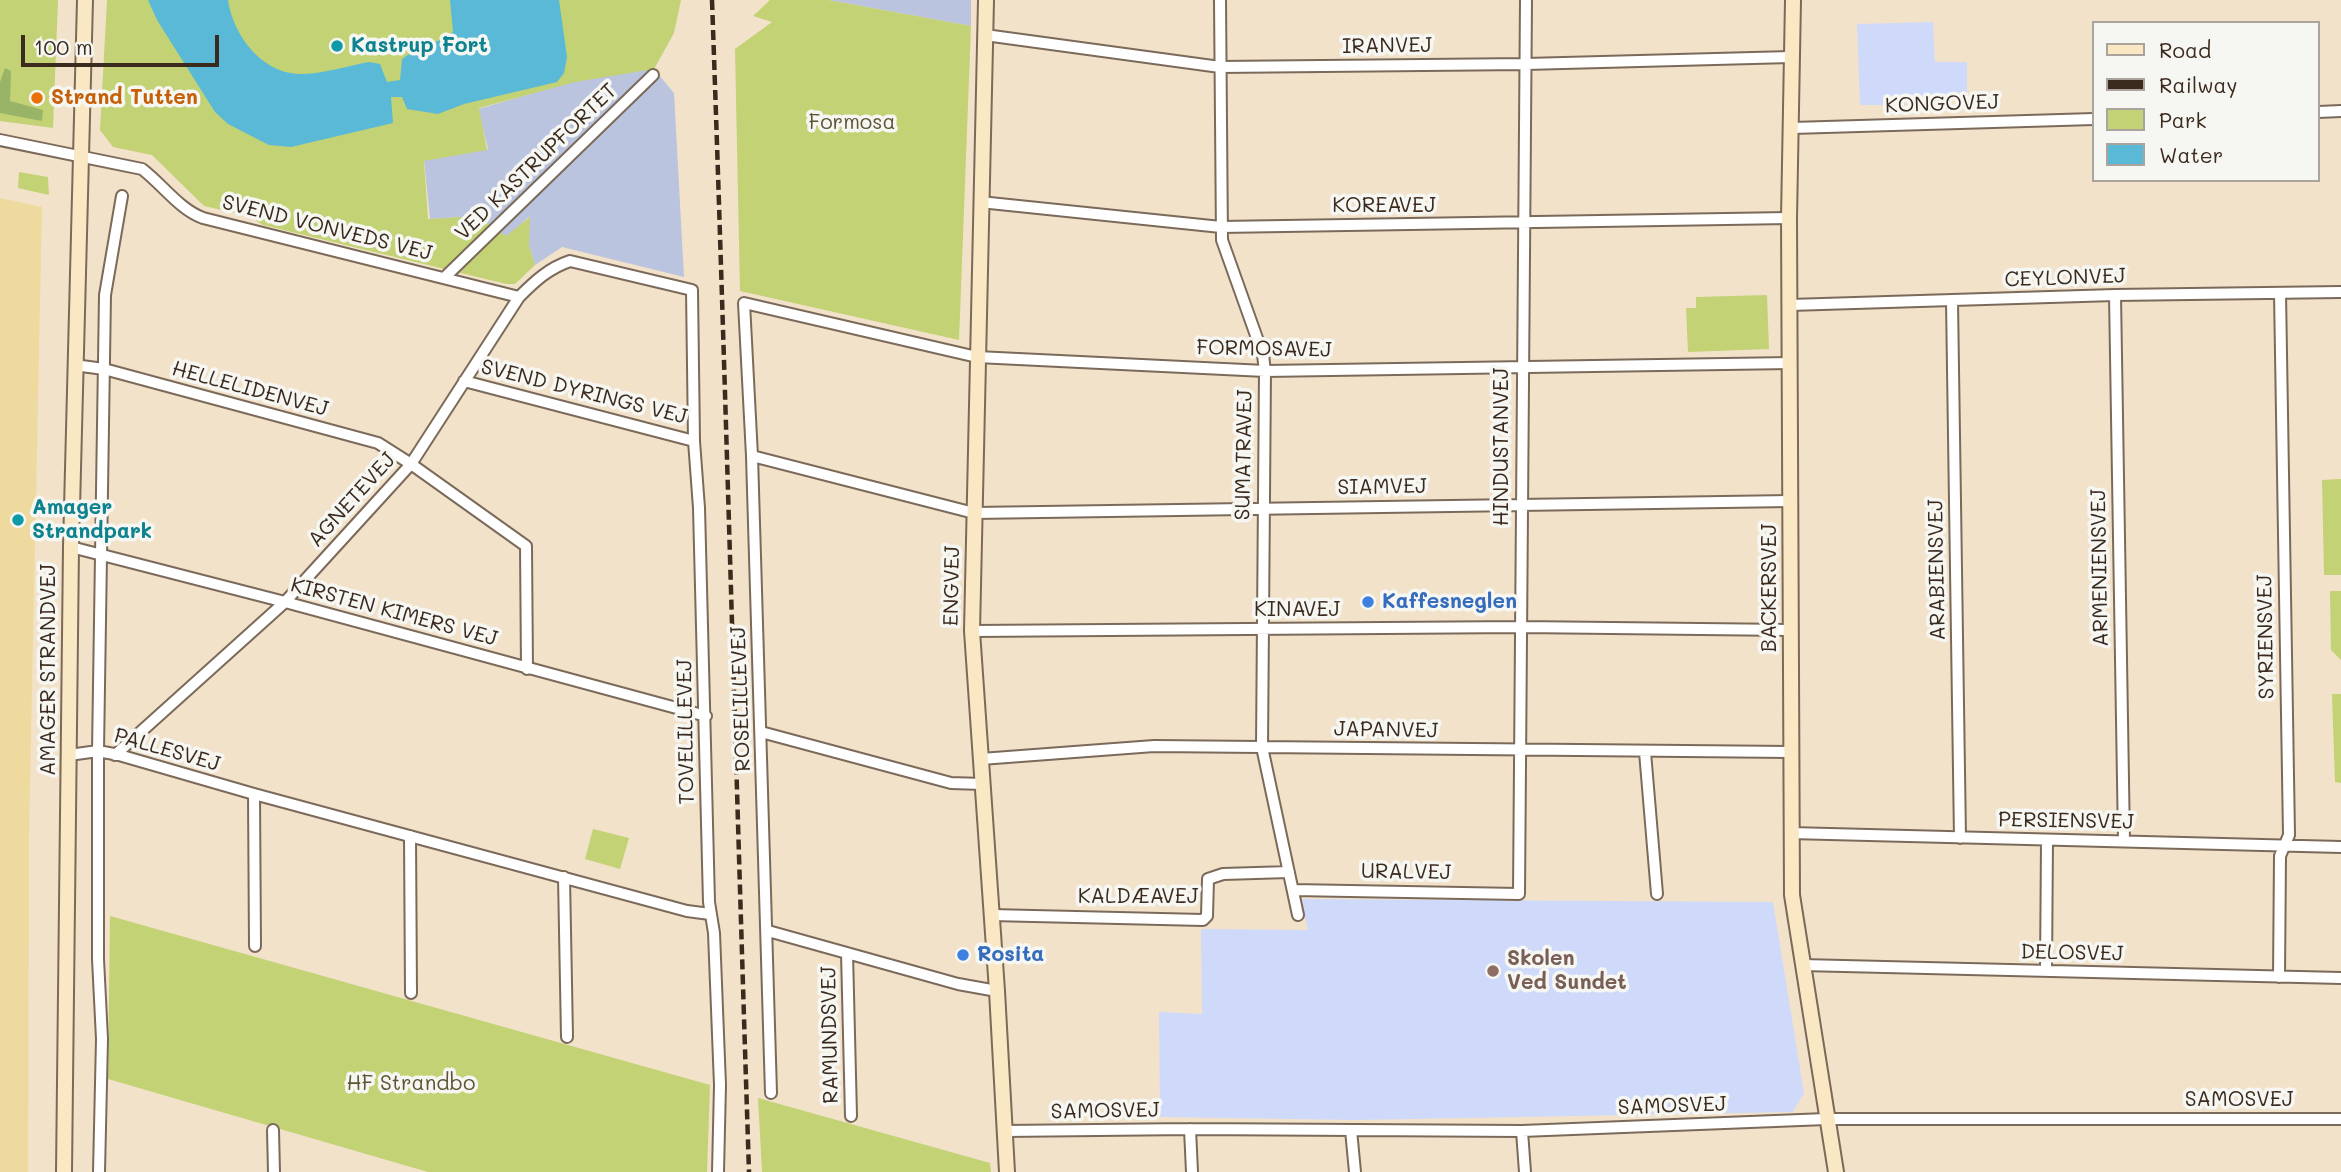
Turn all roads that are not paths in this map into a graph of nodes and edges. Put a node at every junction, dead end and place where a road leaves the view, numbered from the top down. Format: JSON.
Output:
{"nodes":[{"id":1,"x":85,"y":0,"type":"edge"},
{"id":2,"x":986,"y":0,"type":"edge"},
{"id":3,"x":1220,"y":0,"type":"edge"},
{"id":4,"x":1526,"y":0,"type":"edge"},
{"id":5,"x":1793,"y":0,"type":"edge"},
{"id":6,"x":985,"y":35,"type":"junction"},
{"id":7,"x":1791,"y":57,"type":"junction"},
{"id":8,"x":1525,"y":64,"type":"junction"},
{"id":9,"x":1220,"y":66,"type":"junction"},
{"id":10,"x":653,"y":75,"type":"dead end"},
{"id":11,"x":2341,"y":111,"type":"edge"},
{"id":12,"x":2320,"y":112,"type":"edge"},
{"id":13,"x":2092,"y":119,"type":"edge"},
{"id":14,"x":1792,"y":128,"type":"junction"},
{"id":15,"x":0,"y":140,"type":"edge"},
{"id":16,"x":79,"y":156,"type":"junction"},
{"id":17,"x":122,"y":196,"type":"dead end"},
{"id":18,"x":981,"y":202,"type":"junction"},
{"id":19,"x":1789,"y":218,"type":"junction"},
{"id":20,"x":1524,"y":223,"type":"junction"},
{"id":21,"x":1221,"y":227,"type":"junction"},
{"id":22,"x":445,"y":277,"type":"junction"},
{"id":23,"x":2341,"y":292,"type":"edge"},
{"id":24,"x":2280,"y":293,"type":"junction"},
{"id":25,"x":2115,"y":295,"type":"junction"},
{"id":26,"x":519,"y":296,"type":"junction"},
{"id":27,"x":1951,"y":301,"type":"junction"},
{"id":28,"x":744,"y":303,"type":"joint"},
{"id":29,"x":1790,"y":305,"type":"junction"},
{"id":30,"x":977,"y":357,"type":"junction"},
{"id":31,"x":1791,"y":363,"type":"junction"},
{"id":32,"x":74,"y":365,"type":"junction"},
{"id":33,"x":1521,"y":367,"type":"junction"},
{"id":34,"x":104,"y":369,"type":"junction"},
{"id":35,"x":1265,"y":371,"type":"junction"},
{"id":36,"x":464,"y":381,"type":"junction"},
{"id":37,"x":694,"y":440,"type":"junction"},
{"id":38,"x":752,"y":456,"type":"junction"},
{"id":39,"x":411,"y":464,"type":"junction"},
{"id":40,"x":1791,"y":501,"type":"junction"},
{"id":41,"x":1522,"y":505,"type":"junction"},
{"id":42,"x":1263,"y":509,"type":"junction"},
{"id":43,"x":974,"y":513,"type":"junction"},
{"id":44,"x":71,"y":547,"type":"junction"},
{"id":45,"x":103,"y":554,"type":"junction"},
{"id":46,"x":285,"y":601,"type":"junction"},
{"id":47,"x":1521,"y":627,"type":"junction"},
{"id":48,"x":1262,"y":630,"type":"junction"},
{"id":49,"x":1790,"y":630,"type":"junction"},
{"id":50,"x":972,"y":631,"type":"junction"},
{"id":51,"x":527,"y":668,"type":"junction"},
{"id":52,"x":706,"y":716,"type":"junction"},
{"id":53,"x":761,"y":732,"type":"junction"},
{"id":54,"x":1262,"y":747,"type":"junction"},
{"id":55,"x":1520,"y":750,"type":"junction"},
{"id":56,"x":99,"y":751,"type":"junction"},
{"id":57,"x":1645,"y":752,"type":"junction"},
{"id":58,"x":1790,"y":752,"type":"junction"},
{"id":59,"x":69,"y":755,"type":"junction"},
{"id":60,"x":115,"y":755,"type":"junction"},
{"id":61,"x":981,"y":759,"type":"junction"},
{"id":62,"x":983,"y":784,"type":"junction"},
{"id":63,"x":254,"y":794,"type":"junction"},
{"id":64,"x":1790,"y":833,"type":"junction"},
{"id":65,"x":410,"y":835,"type":"junction"},
{"id":66,"x":1960,"y":838,"type":"junction"},
{"id":67,"x":2047,"y":840,"type":"junction"},
{"id":68,"x":2124,"y":841,"type":"junction"},
{"id":69,"x":2285,"y":845,"type":"junction"},
{"id":70,"x":2341,"y":847,"type":"edge"},
{"id":71,"x":1289,"y":872,"type":"junction"},
{"id":72,"x":564,"y":877,"type":"junction"},
{"id":73,"x":1293,"y":890,"type":"junction"},
{"id":74,"x":1519,"y":894,"type":"joint"},
{"id":75,"x":1657,"y":894,"type":"dead end"},
{"id":76,"x":710,"y":914,"type":"junction"},
{"id":77,"x":991,"y":915,"type":"junction"},
{"id":78,"x":1298,"y":915,"type":"dead end"},
{"id":79,"x":768,"y":931,"type":"junction"},
{"id":80,"x":255,"y":946,"type":"dead end"},
{"id":81,"x":847,"y":953,"type":"junction"},
{"id":82,"x":1802,"y":965,"type":"junction"},
{"id":83,"x":2046,"y":971,"type":"junction"},
{"id":84,"x":2279,"y":977,"type":"junction"},
{"id":85,"x":2341,"y":978,"type":"edge"},
{"id":86,"x":997,"y":991,"type":"junction"},
{"id":87,"x":411,"y":993,"type":"dead end"},
{"id":88,"x":567,"y":1037,"type":"dead end"},
{"id":89,"x":771,"y":1093,"type":"dead end"},
{"id":90,"x":851,"y":1116,"type":"dead end"},
{"id":91,"x":1826,"y":1119,"type":"junction"},
{"id":92,"x":2341,"y":1119,"type":"edge"},
{"id":93,"x":1190,"y":1129,"type":"junction"},
{"id":94,"x":272,"y":1130,"type":"dead end"},
{"id":95,"x":1351,"y":1130,"type":"junction"},
{"id":96,"x":1004,"y":1131,"type":"junction"},
{"id":97,"x":1522,"y":1131,"type":"junction"},
{"id":98,"x":64,"y":1172,"type":"edge"},
{"id":99,"x":99,"y":1172,"type":"edge"},
{"id":100,"x":274,"y":1172,"type":"edge"},
{"id":101,"x":718,"y":1172,"type":"edge"},
{"id":102,"x":1007,"y":1172,"type":"edge"},
{"id":103,"x":1192,"y":1172,"type":"edge"},
{"id":104,"x":1355,"y":1172,"type":"edge"},
{"id":105,"x":1525,"y":1172,"type":"edge"},
{"id":106,"x":1836,"y":1172,"type":"edge"}],
"edges":[{"from":1,"to":16,"type":"street","name":"AMAGER STRANDVEJ"},
{"from":2,"to":6,"type":"street","name":"ENGVEJ"},
{"from":3,"to":9,"type":"street","name":"SUMATRAVEJ"},
{"from":4,"to":8,"type":"street","name":"HINDUSTANVEJ"},
{"from":5,"to":7,"type":"street","name":"BACKERSVEJ"},
{"from":6,"to":9,"type":"street","name":"IRANVEJ"},
{"from":6,"to":18,"type":"street","name":"ENGVEJ"},
{"from":7,"to":8,"type":"street","name":"IRANVEJ"},
{"from":7,"to":14,"type":"street","name":"BACKERSVEJ"},
{"from":8,"to":9,"type":"street","name":"IRANVEJ"},
{"from":8,"to":20,"type":"street","name":"HINDUSTANVEJ"},
{"from":9,"to":21,"type":"street","name":"SUMATRAVEJ"},
{"from":10,"to":22,"type":"street","name":"VED KASTRUPFORTET"},
{"from":11,"to":12,"type":"street"},
{"from":13,"to":14,"type":"street","name":"KONGOVEJ"},
{"from":14,"to":19,"type":"street","name":"BACKERSVEJ"},
{"from":15,"to":16,"type":"street","name":"SVEND VONVEDS VEJ"},
{"from":16,"to":22,"type":"street","name":"SVEND VONVEDS VEJ"},
{"from":16,"to":32,"type":"street","name":"AMAGER STRANDVEJ"},
{"from":17,"to":34,"type":"street"},
{"from":18,"to":21,"type":"street","name":"KOREAVEJ"},
{"from":18,"to":30,"type":"street","name":"ENGVEJ"},
{"from":19,"to":20,"type":"street","name":"KOREAVEJ"},
{"from":19,"to":29,"type":"street","name":"BACKERSVEJ"},
{"from":20,"to":21,"type":"street","name":"KOREAVEJ"},
{"from":20,"to":33,"type":"street","name":"HINDUSTANVEJ"},
{"from":21,"to":35,"type":"street","name":"SUMATRAVEJ"},
{"from":22,"to":26,"type":"street","name":"SVEND VONVEDS VEJ"},
{"from":23,"to":24,"type":"street","name":"CEYLONVEJ"},
{"from":24,"to":25,"type":"street","name":"CEYLONVEJ"},
{"from":24,"to":69,"type":"street","name":"SYRIENSVEJ"},
{"from":25,"to":27,"type":"street","name":"CEYLONVEJ"},
{"from":25,"to":68,"type":"street","name":"ARMENIENSVEJ"},
{"from":26,"to":36,"type":"street","name":"AGNETEVEJ"},
{"from":26,"to":37,"type":"street","name":"TOVELILLEVEJ"},
{"from":27,"to":29,"type":"street","name":"CEYLONVEJ"},
{"from":27,"to":66,"type":"street","name":"ARABIENSVEJ"},
{"from":28,"to":30,"type":"street","name":"FORMOSAVEJ"},
{"from":28,"to":38,"type":"street","name":"ROSELILLEVEJ"},
{"from":29,"to":31,"type":"street","name":"BACKERSVEJ"},
{"from":30,"to":35,"type":"street","name":"FORMOSAVEJ"},
{"from":30,"to":43,"type":"street","name":"ENGVEJ"},
{"from":31,"to":33,"type":"street","name":"FORMOSAVEJ"},
{"from":31,"to":40,"type":"street","name":"BACKERSVEJ"},
{"from":32,"to":34,"type":"street","name":"HELLELIDENVEJ"},
{"from":32,"to":44,"type":"street","name":"AMAGER STRANDVEJ"},
{"from":33,"to":35,"type":"street","name":"FORMOSAVEJ"},
{"from":33,"to":41,"type":"street","name":"HINDUSTANVEJ"},
{"from":34,"to":39,"type":"street","name":"HELLELIDENVEJ"},
{"from":34,"to":45,"type":"street"},
{"from":35,"to":42,"type":"street","name":"SUMATRAVEJ"},
{"from":36,"to":37,"type":"street","name":"SVEND DYRINGS VEJ"},
{"from":36,"to":39,"type":"street","name":"AGNETEVEJ"},
{"from":37,"to":52,"type":"street","name":"TOVELILLEVEJ"},
{"from":38,"to":43,"type":"street"},
{"from":38,"to":53,"type":"street","name":"ROSELILLEVEJ"},
{"from":39,"to":46,"type":"street","name":"AGNETEVEJ"},
{"from":39,"to":51,"type":"street","name":"HELLELIDENVEJ"},
{"from":40,"to":41,"type":"street","name":"SIAMVEJ"},
{"from":40,"to":49,"type":"street","name":"BACKERSVEJ"},
{"from":41,"to":42,"type":"street","name":"SIAMVEJ"},
{"from":41,"to":47,"type":"street","name":"HINDUSTANVEJ"},
{"from":42,"to":43,"type":"street","name":"SIAMVEJ"},
{"from":42,"to":48,"type":"street","name":"SUMATRAVEJ"},
{"from":43,"to":50,"type":"street","name":"ENGVEJ"},
{"from":44,"to":45,"type":"street","name":"KIRSTEN KIMERS VEJ"},
{"from":44,"to":59,"type":"street","name":"AMAGER STRANDVEJ"},
{"from":45,"to":46,"type":"street","name":"KIRSTEN KIMERS VEJ"},
{"from":45,"to":56,"type":"street"},
{"from":46,"to":51,"type":"street","name":"KIRSTEN KIMERS VEJ"},
{"from":46,"to":60,"type":"street","name":"AGNETEVEJ"},
{"from":47,"to":48,"type":"street","name":"KINAVEJ"},
{"from":47,"to":49,"type":"street","name":"KINAVEJ"},
{"from":47,"to":55,"type":"street","name":"HINDUSTANVEJ"},
{"from":48,"to":50,"type":"street","name":"KINAVEJ"},
{"from":48,"to":54,"type":"street","name":"SUMATRAVEJ"},
{"from":49,"to":58,"type":"street","name":"BACKERSVEJ"},
{"from":50,"to":61,"type":"street","name":"ENGVEJ"},
{"from":51,"to":52,"type":"street","name":"KIRSTEN KIMERS VEJ"},
{"from":52,"to":76,"type":"street","name":"TOVELILLEVEJ"},
{"from":53,"to":62,"type":"street"},
{"from":53,"to":79,"type":"street","name":"ROSELILLEVEJ"},
{"from":54,"to":55,"type":"street","name":"JAPANVEJ"},
{"from":54,"to":61,"type":"street","name":"JAPANVEJ"},
{"from":54,"to":71,"type":"street","name":"SUMATRAVEJ"},
{"from":55,"to":57,"type":"street","name":"JAPANVEJ"},
{"from":55,"to":74,"type":"street","name":"HINDUSTANVEJ"},
{"from":56,"to":59,"type":"street","name":"PALLESVEJ"},
{"from":56,"to":60,"type":"street","name":"PALLESVEJ"},
{"from":56,"to":99,"type":"street"},
{"from":57,"to":58,"type":"street","name":"JAPANVEJ"},
{"from":57,"to":75,"type":"street"},
{"from":58,"to":64,"type":"street","name":"BACKERSVEJ"},
{"from":59,"to":98,"type":"street","name":"AMAGER STRANDVEJ"},
{"from":60,"to":63,"type":"street","name":"PALLESVEJ"},
{"from":61,"to":62,"type":"street","name":"ENGVEJ"},
{"from":62,"to":77,"type":"street","name":"ENGVEJ"},
{"from":63,"to":65,"type":"street","name":"PALLESVEJ"},
{"from":63,"to":80,"type":"street"},
{"from":64,"to":66,"type":"street","name":"PERSIENSVEJ"},
{"from":64,"to":82,"type":"street","name":"BACKERSVEJ"},
{"from":65,"to":72,"type":"street","name":"PALLESVEJ"},
{"from":65,"to":87,"type":"street"},
{"from":66,"to":67,"type":"street","name":"PERSIENSVEJ"},
{"from":67,"to":68,"type":"street","name":"PERSIENSVEJ"},
{"from":67,"to":83,"type":"street"},
{"from":68,"to":69,"type":"street","name":"PERSIENSVEJ"},
{"from":69,"to":70,"type":"street","name":"PERSIENSVEJ"},
{"from":69,"to":84,"type":"street","name":"SYRIENSVEJ"},
{"from":71,"to":73,"type":"street","name":"SUMATRAVEJ"},
{"from":71,"to":77,"type":"street","name":"KALDÆAVEJ"},
{"from":72,"to":76,"type":"street","name":"PALLESVEJ"},
{"from":72,"to":88,"type":"street"},
{"from":73,"to":74,"type":"street","name":"URALVEJ"},
{"from":73,"to":78,"type":"street","name":"SUMATRAVEJ"},
{"from":76,"to":101,"type":"street","name":"TOVELILLEVEJ"},
{"from":77,"to":86,"type":"street","name":"ENGVEJ"},
{"from":79,"to":81,"type":"street","name":"RAMUNDSVEJ"},
{"from":79,"to":89,"type":"street","name":"ROSELILLEVEJ"},
{"from":81,"to":86,"type":"street","name":"RAMUNDSVEJ"},
{"from":81,"to":90,"type":"street","name":"RAMUNDSVEJ"},
{"from":82,"to":83,"type":"street","name":"DELOSVEJ"},
{"from":82,"to":91,"type":"street","name":"BACKERSVEJ"},
{"from":83,"to":84,"type":"street","name":"DELOSVEJ"},
{"from":84,"to":85,"type":"street","name":"DELOSVEJ"},
{"from":86,"to":96,"type":"street","name":"ENGVEJ"},
{"from":91,"to":92,"type":"street","name":"SAMOSVEJ"},
{"from":91,"to":97,"type":"street","name":"SAMOSVEJ"},
{"from":91,"to":106,"type":"street","name":"BACKERSVEJ"},
{"from":93,"to":95,"type":"street","name":"SAMOSVEJ"},
{"from":93,"to":96,"type":"street","name":"SAMOSVEJ"},
{"from":93,"to":103,"type":"street"},
{"from":94,"to":100,"type":"street"},
{"from":95,"to":97,"type":"street","name":"SAMOSVEJ"},
{"from":95,"to":104,"type":"street"},
{"from":96,"to":102,"type":"street","name":"ENGVEJ"},
{"from":97,"to":105,"type":"street"}]}
